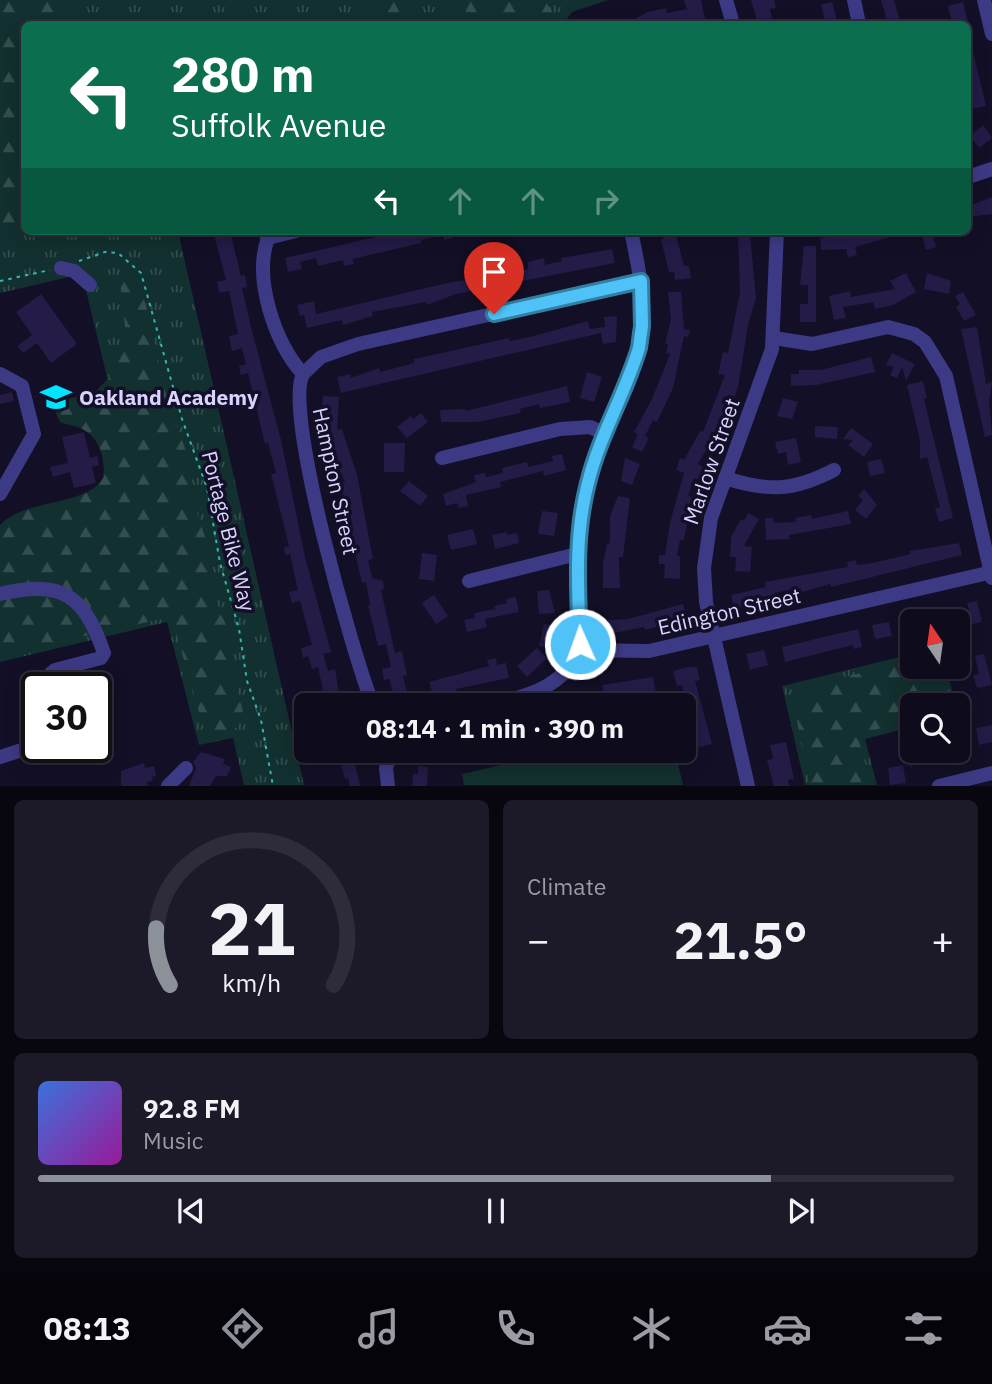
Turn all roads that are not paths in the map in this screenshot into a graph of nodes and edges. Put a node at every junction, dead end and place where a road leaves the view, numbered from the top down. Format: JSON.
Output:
{"nodes":[{"id":1,"x":726,"y":0,"type":"edge"},
{"id":2,"x":855,"y":0,"type":"edge"},
{"id":3,"x":984,"y":0,"type":"edge"},
{"id":4,"x":732,"y":21,"type":"edge"},
{"id":5,"x":858,"y":21,"type":"edge"},
{"id":6,"x":992,"y":34,"type":"edge"},
{"id":7,"x":992,"y":169,"type":"edge"},
{"id":8,"x":971,"y":176,"type":"edge"},
{"id":9,"x":266,"y":235,"type":"edge"},
{"id":10,"x":632,"y":235,"type":"edge"},
{"id":11,"x":777,"y":235,"type":"edge"},
{"id":12,"x":61,"y":268,"type":"road end"},
{"id":13,"x":641,"y":281,"type":"junction"},
{"id":14,"x":90,"y":285,"type":"dead end"},
{"id":15,"x":774,"y":338,"type":"junction"},
{"id":16,"x":0,"y":374,"type":"edge"},
{"id":17,"x":303,"y":374,"type":"junction"},
{"id":18,"x":606,"y":434,"type":"junction"},
{"id":19,"x":442,"y":458,"type":"dead end"},
{"id":20,"x":834,"y":470,"type":"dead end"},
{"id":21,"x":725,"y":478,"type":"junction"},
{"id":22,"x":0,"y":494,"type":"edge"},
{"id":23,"x":577,"y":554,"type":"junction"},
{"id":24,"x":992,"y":574,"type":"edge"},
{"id":25,"x":469,"y":582,"type":"dead end"},
{"id":26,"x":0,"y":594,"type":"edge"},
{"id":27,"x":714,"y":637,"type":"junction"},
{"id":28,"x":580,"y":650,"type":"junction"},
{"id":29,"x":52,"y":672,"type":"edge"},
{"id":30,"x":369,"y":693,"type":"edge"},
{"id":31,"x":528,"y":693,"type":"edge"},
{"id":32,"x":21,"y":750,"type":"edge"},
{"id":33,"x":0,"y":757,"type":"edge"},
{"id":34,"x":388,"y":763,"type":"edge"},
{"id":35,"x":186,"y":768,"type":"dead end"},
{"id":36,"x":992,"y":772,"type":"edge"},
{"id":37,"x":168,"y":786,"type":"edge"},
{"id":38,"x":388,"y":786,"type":"edge"},
{"id":39,"x":748,"y":786,"type":"edge"},
{"id":40,"x":939,"y":786,"type":"edge"}],
"edges":[{"from":1,"to":4,"type":"street"},
{"from":2,"to":5,"type":"street"},
{"from":3,"to":6,"type":"street"},
{"from":7,"to":8,"type":"street"},
{"from":9,"to":17,"type":"street"},
{"from":10,"to":13,"type":"street"},
{"from":11,"to":15,"type":"street","name":"Marlow Street"},
{"from":12,"to":14,"type":"street"},
{"from":13,"to":17,"type":"street"},
{"from":13,"to":18,"type":"street"},
{"from":15,"to":21,"type":"street","name":"Marlow Street"},
{"from":15,"to":24,"type":"street"},
{"from":16,"to":22,"type":"street"},
{"from":17,"to":30,"type":"street","name":"Hampton Street"},
{"from":18,"to":19,"type":"street"},
{"from":18,"to":23,"type":"street"},
{"from":20,"to":21,"type":"street"},
{"from":21,"to":27,"type":"street","name":"Marlow Street"},
{"from":23,"to":25,"type":"street"},
{"from":23,"to":28,"type":"street"},
{"from":24,"to":27,"type":"street","name":"Edington Street"},
{"from":26,"to":29,"type":"street"},
{"from":27,"to":28,"type":"street","name":"Edington Street"},
{"from":27,"to":39,"type":"street","name":"Marlow Street"},
{"from":28,"to":31,"type":"street"},
{"from":32,"to":33,"type":"street"},
{"from":34,"to":38,"type":"street"},
{"from":35,"to":37,"type":"street"},
{"from":36,"to":40,"type":"street"}]}
